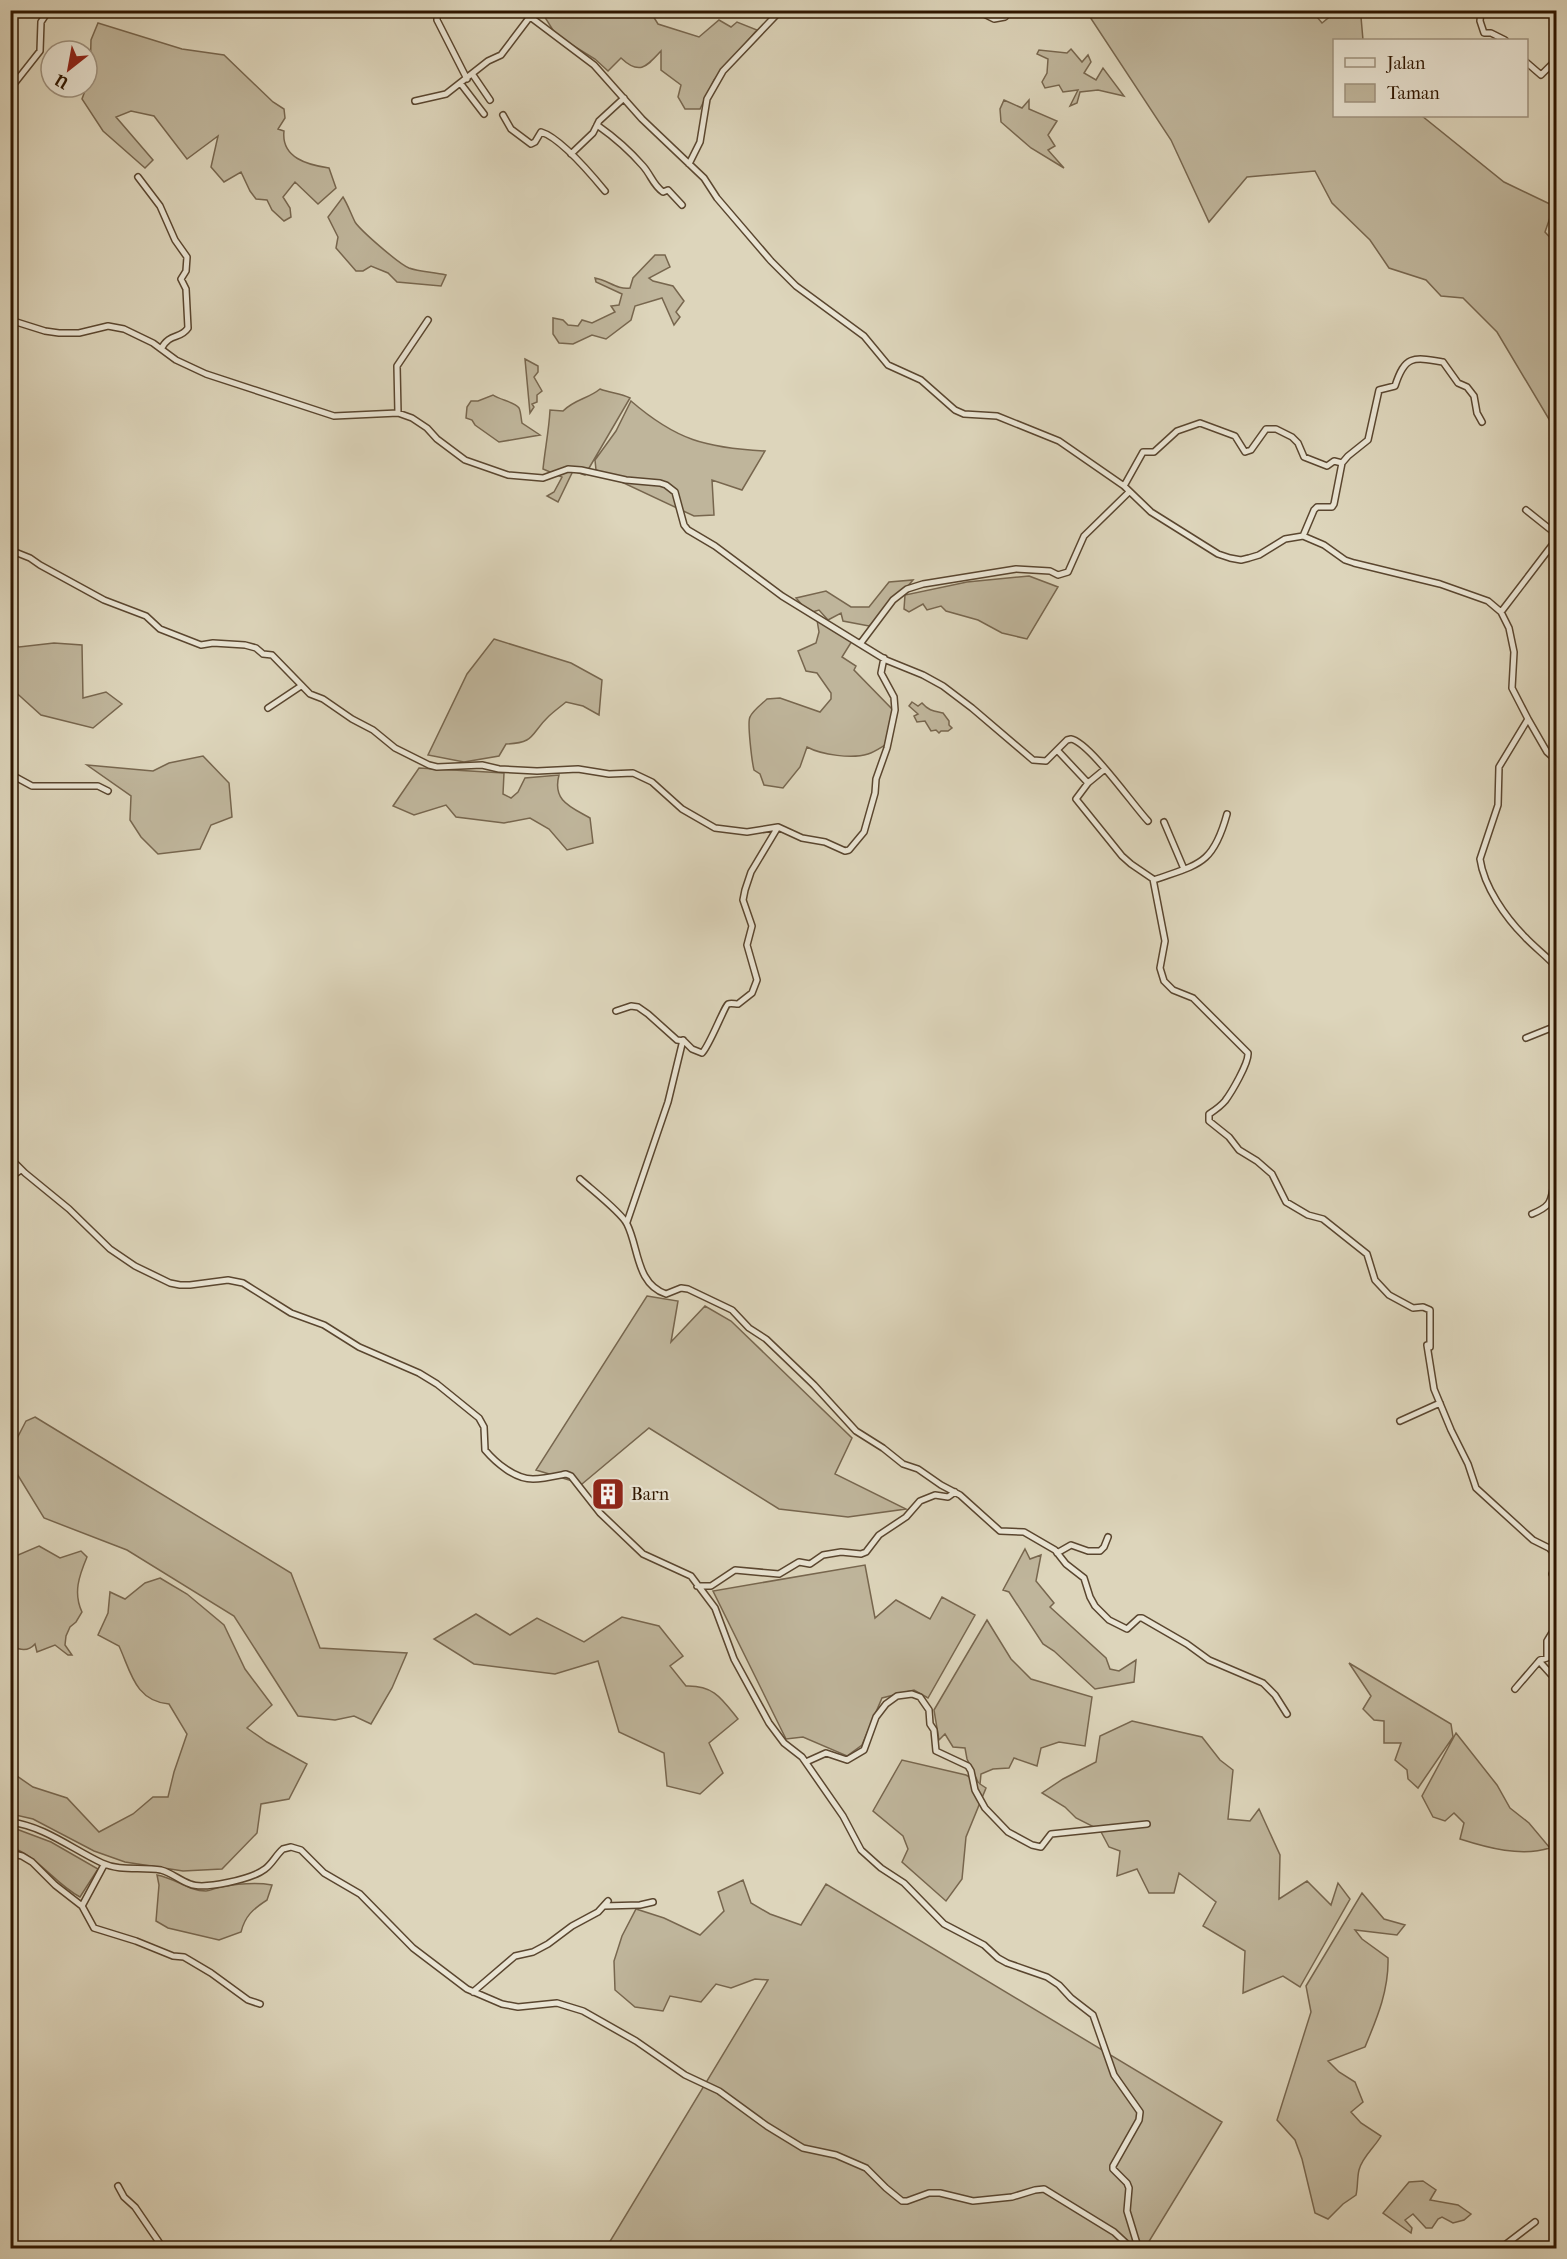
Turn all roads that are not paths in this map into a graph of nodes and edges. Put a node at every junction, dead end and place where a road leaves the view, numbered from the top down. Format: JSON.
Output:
{"nodes":[{"id":1,"x":49,"y":10,"type":"edge"},
{"id":2,"x":437,"y":10,"type":"edge"},
{"id":3,"x":521,"y":10,"type":"edge"},
{"id":4,"x":781,"y":10,"type":"edge"},
{"id":5,"x":976,"y":10,"type":"edge"},
{"id":6,"x":1011,"y":10,"type":"edge"},
{"id":7,"x":1481,"y":10,"type":"edge"},
{"id":8,"x":529,"y":18,"type":"junction"},
{"id":9,"x":1504,"y":39,"type":"edge"},
{"id":10,"x":1557,"y":60,"type":"edge"},
{"id":11,"x":1528,"y":63,"type":"edge"},
{"id":12,"x":473,"y":75,"type":"junction"},
{"id":13,"x":467,"y":79,"type":"junction"},
{"id":14,"x":461,"y":84,"type":"junction"},
{"id":15,"x":10,"y":89,"type":"edge"},
{"id":16,"x":624,"y":98,"type":"junction"},
{"id":17,"x":490,"y":100,"type":"dead end"},
{"id":18,"x":416,"y":101,"type":"dead end"},
{"id":19,"x":484,"y":114,"type":"dead end"},
{"id":20,"x":503,"y":115,"type":"dead end"},
{"id":21,"x":597,"y":125,"type":"junction"},
{"id":22,"x":571,"y":154,"type":"junction"},
{"id":23,"x":689,"y":164,"type":"junction"},
{"id":24,"x":138,"y":177,"type":"dead end"},
{"id":25,"x":605,"y":191,"type":"dead end"},
{"id":26,"x":682,"y":205,"type":"dead end"},
{"id":27,"x":10,"y":320,"type":"edge"},
{"id":28,"x":428,"y":320,"type":"dead end"},
{"id":29,"x":161,"y":349,"type":"junction"},
{"id":30,"x":398,"y":413,"type":"junction"},
{"id":31,"x":1482,"y":422,"type":"dead end"},
{"id":32,"x":1342,"y":463,"type":"junction"},
{"id":33,"x":1124,"y":486,"type":"junction"},
{"id":34,"x":1129,"y":492,"type":"junction"},
{"id":35,"x":1526,"y":510,"type":"dead end"},
{"id":36,"x":1557,"y":534,"type":"edge"},
{"id":37,"x":1303,"y":536,"type":"junction"},
{"id":38,"x":1557,"y":540,"type":"edge"},
{"id":39,"x":10,"y":550,"type":"edge"},
{"id":40,"x":1501,"y":612,"type":"junction"},
{"id":41,"x":860,"y":644,"type":"junction"},
{"id":42,"x":884,"y":658,"type":"junction"},
{"id":43,"x":301,"y":686,"type":"junction"},
{"id":44,"x":268,"y":708,"type":"dead end"},
{"id":45,"x":1528,"y":719,"type":"junction"},
{"id":46,"x":1058,"y":751,"type":"junction"},
{"id":47,"x":1557,"y":760,"type":"edge"},
{"id":48,"x":1105,"y":769,"type":"junction"},
{"id":49,"x":10,"y":774,"type":"edge"},
{"id":50,"x":1088,"y":783,"type":"junction"},
{"id":51,"x":108,"y":791,"type":"dead end"},
{"id":52,"x":1227,"y":814,"type":"dead end"},
{"id":53,"x":1148,"y":821,"type":"dead end"},
{"id":54,"x":1164,"y":822,"type":"dead end"},
{"id":55,"x":778,"y":827,"type":"junction"},
{"id":56,"x":1184,"y":869,"type":"junction"},
{"id":57,"x":1154,"y":880,"type":"junction"},
{"id":58,"x":1557,"y":967,"type":"edge"},
{"id":59,"x":616,"y":1011,"type":"dead end"},
{"id":60,"x":1557,"y":1026,"type":"edge"},
{"id":61,"x":1526,"y":1038,"type":"dead end"},
{"id":62,"x":683,"y":1040,"type":"junction"},
{"id":63,"x":10,"y":1158,"type":"edge"},
{"id":64,"x":21,"y":1170,"type":"junction"},
{"id":65,"x":10,"y":1174,"type":"edge"},
{"id":66,"x":1557,"y":1177,"type":"edge"},
{"id":67,"x":580,"y":1179,"type":"dead end"},
{"id":68,"x":1532,"y":1214,"type":"dead end"},
{"id":69,"x":627,"y":1222,"type":"junction"},
{"id":70,"x":1440,"y":1403,"type":"junction"},
{"id":71,"x":1400,"y":1421,"type":"dead end"},
{"id":72,"x":956,"y":1492,"type":"junction"},
{"id":73,"x":1108,"y":1536,"type":"dead end"},
{"id":74,"x":1057,"y":1553,"type":"junction"},
{"id":75,"x":1557,"y":1555,"type":"edge"},
{"id":76,"x":1557,"y":1565,"type":"edge"},
{"id":77,"x":1557,"y":1579,"type":"edge"},
{"id":78,"x":698,"y":1586,"type":"junction"},
{"id":79,"x":1557,"y":1626,"type":"edge"},
{"id":80,"x":1539,"y":1661,"type":"junction"},
{"id":81,"x":1557,"y":1680,"type":"edge"},
{"id":82,"x":1515,"y":1689,"type":"dead end"},
{"id":83,"x":1287,"y":1714,"type":"dead end"},
{"id":84,"x":806,"y":1762,"type":"junction"},
{"id":85,"x":10,"y":1822,"type":"edge"},
{"id":86,"x":1147,"y":1824,"type":"dead end"},
{"id":87,"x":10,"y":1853,"type":"edge"},
{"id":88,"x":104,"y":1864,"type":"junction"},
{"id":89,"x":653,"y":1902,"type":"dead end"},
{"id":90,"x":82,"y":1906,"type":"junction"},
{"id":91,"x":473,"y":1992,"type":"junction"},
{"id":92,"x":260,"y":2004,"type":"dead end"},
{"id":93,"x":118,"y":2186,"type":"dead end"},
{"id":94,"x":1535,"y":2222,"type":"dead end"},
{"id":95,"x":163,"y":2248,"type":"edge"},
{"id":96,"x":1141,"y":2248,"type":"edge"},
{"id":97,"x":1501,"y":2248,"type":"edge"}],
"edges":[{"from":1,"to":15,"type":"street"},
{"from":2,"to":13,"type":"street"},
{"from":3,"to":8,"type":"street"},
{"from":4,"to":23,"type":"street"},
{"from":5,"to":6,"type":"street"},
{"from":7,"to":9,"type":"street"},
{"from":8,"to":12,"type":"street"},
{"from":8,"to":16,"type":"street"},
{"from":10,"to":11,"type":"street"},
{"from":12,"to":13,"type":"street"},
{"from":12,"to":17,"type":"street"},
{"from":13,"to":14,"type":"street"},
{"from":14,"to":18,"type":"street"},
{"from":14,"to":19,"type":"street"},
{"from":16,"to":21,"type":"street"},
{"from":16,"to":23,"type":"street"},
{"from":20,"to":22,"type":"street"},
{"from":21,"to":22,"type":"street"},
{"from":21,"to":26,"type":"street"},
{"from":22,"to":25,"type":"street"},
{"from":23,"to":33,"type":"street"},
{"from":24,"to":29,"type":"street"},
{"from":27,"to":29,"type":"street"},
{"from":28,"to":30,"type":"street"},
{"from":29,"to":30,"type":"street"},
{"from":30,"to":41,"type":"street"},
{"from":31,"to":32,"type":"street"},
{"from":32,"to":33,"type":"street"},
{"from":32,"to":37,"type":"street"},
{"from":33,"to":34,"type":"street"},
{"from":34,"to":37,"type":"street"},
{"from":34,"to":41,"type":"street"},
{"from":35,"to":36,"type":"street"},
{"from":37,"to":40,"type":"street"},
{"from":38,"to":40,"type":"street"},
{"from":39,"to":43,"type":"street"},
{"from":40,"to":45,"type":"street"},
{"from":41,"to":42,"type":"street"},
{"from":42,"to":46,"type":"street"},
{"from":42,"to":55,"type":"street"},
{"from":43,"to":44,"type":"street"},
{"from":43,"to":55,"type":"street"},
{"from":45,"to":47,"type":"street"},
{"from":45,"to":58,"type":"street"},
{"from":46,"to":48,"type":"street"},
{"from":46,"to":50,"type":"street"},
{"from":48,"to":50,"type":"street"},
{"from":48,"to":53,"type":"street"},
{"from":49,"to":51,"type":"street"},
{"from":50,"to":57,"type":"street"},
{"from":52,"to":56,"type":"street"},
{"from":54,"to":56,"type":"street"},
{"from":55,"to":62,"type":"street"},
{"from":56,"to":57,"type":"street"},
{"from":57,"to":70,"type":"street"},
{"from":59,"to":62,"type":"street"},
{"from":60,"to":61,"type":"street"},
{"from":62,"to":69,"type":"street"},
{"from":63,"to":64,"type":"street"},
{"from":64,"to":65,"type":"street"},
{"from":64,"to":78,"type":"street"},
{"from":66,"to":68,"type":"street"},
{"from":67,"to":69,"type":"street"},
{"from":69,"to":72,"type":"street"},
{"from":70,"to":71,"type":"street"},
{"from":70,"to":75,"type":"street"},
{"from":72,"to":74,"type":"street"},
{"from":72,"to":78,"type":"street"},
{"from":73,"to":74,"type":"street"},
{"from":74,"to":83,"type":"street"},
{"from":76,"to":77,"type":"street"},
{"from":78,"to":84,"type":"street"},
{"from":79,"to":80,"type":"street"},
{"from":80,"to":81,"type":"street"},
{"from":80,"to":82,"type":"street"},
{"from":84,"to":86,"type":"street"},
{"from":84,"to":96,"type":"street"},
{"from":85,"to":88,"type":"street"},
{"from":87,"to":90,"type":"street"},
{"from":88,"to":90,"type":"street"},
{"from":88,"to":91,"type":"street"},
{"from":89,"to":91,"type":"street"},
{"from":90,"to":92,"type":"street"},
{"from":91,"to":96,"type":"street"},
{"from":93,"to":95,"type":"street"},
{"from":94,"to":97,"type":"street"}]}
